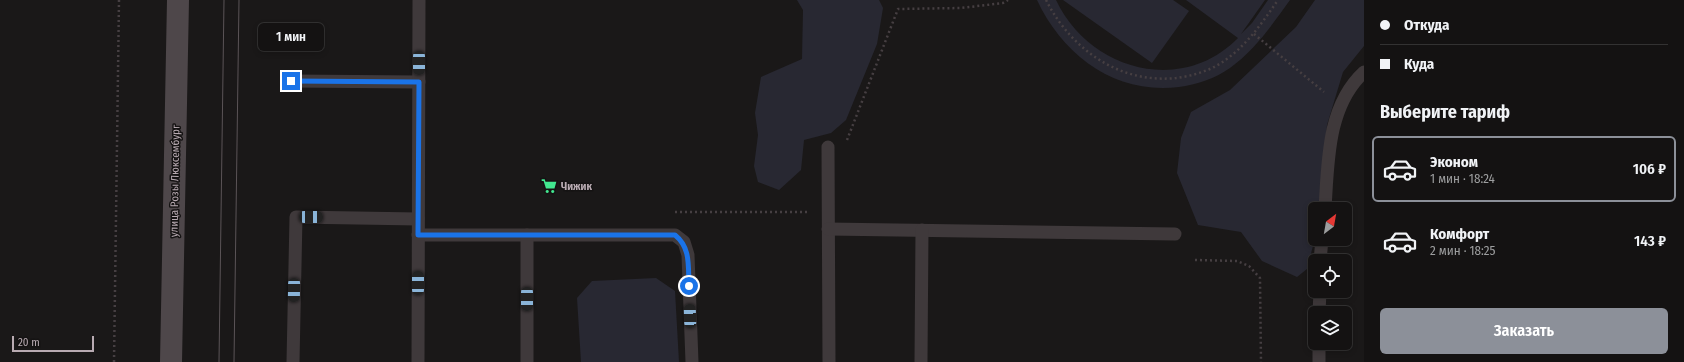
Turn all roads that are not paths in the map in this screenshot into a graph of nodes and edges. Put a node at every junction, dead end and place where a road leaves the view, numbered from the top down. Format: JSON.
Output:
{"nodes":[{"id":1,"x":178,"y":0,"type":"edge"},
{"id":2,"x":419,"y":0,"type":"edge"},
{"id":3,"x":1364,"y":72,"type":"edge"},
{"id":4,"x":291,"y":81,"type":"dead end"},
{"id":5,"x":419,"y":82,"type":"junction"},
{"id":6,"x":828,"y":147,"type":"dead end"},
{"id":7,"x":1325,"y":202,"type":"edge"},
{"id":8,"x":418,"y":219,"type":"junction"},
{"id":9,"x":828,"y":229,"type":"junction"},
{"id":10,"x":922,"y":230,"type":"junction"},
{"id":11,"x":1175,"y":234,"type":"dead end"},
{"id":12,"x":418,"y":235,"type":"junction"},
{"id":13,"x":526,"y":236,"type":"junction"},
{"id":14,"x":1319,"y":350,"type":"edge"},
{"id":15,"x":171,"y":362,"type":"edge"},
{"id":16,"x":293,"y":362,"type":"edge"},
{"id":17,"x":418,"y":362,"type":"edge"},
{"id":18,"x":527,"y":362,"type":"edge"},
{"id":19,"x":692,"y":362,"type":"edge"},
{"id":20,"x":829,"y":362,"type":"edge"},
{"id":21,"x":921,"y":362,"type":"edge"},
{"id":22,"x":1319,"y":362,"type":"edge"}],
"edges":[{"from":1,"to":15,"type":"main road","name":"улица Розы Люксембург"},
{"from":2,"to":5,"type":"lane"},
{"from":3,"to":7,"type":"lane"},
{"from":4,"to":5,"type":"lane"},
{"from":5,"to":8,"type":"lane"},
{"from":6,"to":9,"type":"lane"},
{"from":8,"to":12,"type":"lane"},
{"from":8,"to":16,"type":"lane"},
{"from":9,"to":10,"type":"lane"},
{"from":9,"to":20,"type":"lane"},
{"from":10,"to":11,"type":"lane"},
{"from":10,"to":21,"type":"lane"},
{"from":12,"to":13,"type":"lane"},
{"from":12,"to":17,"type":"lane"},
{"from":13,"to":18,"type":"lane"},
{"from":13,"to":19,"type":"lane"},
{"from":14,"to":22,"type":"lane"}]}
